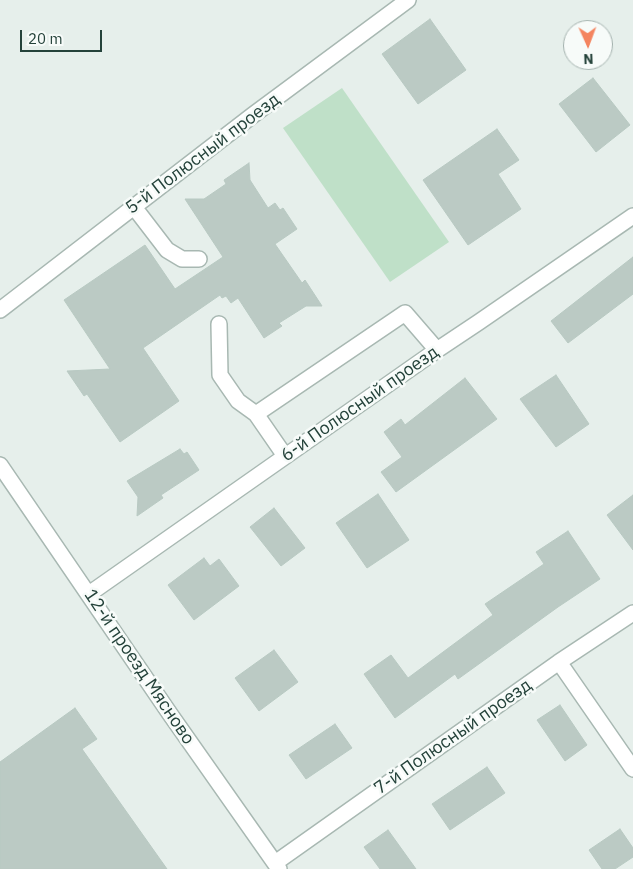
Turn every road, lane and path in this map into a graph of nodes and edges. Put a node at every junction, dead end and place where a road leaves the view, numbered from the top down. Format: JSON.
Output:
{"nodes":[{"id":1,"x":408,"y":0,"type":"edge"},
{"id":2,"x":134,"y":207,"type":"junction"},
{"id":3,"x":633,"y":216,"type":"edge"},
{"id":4,"x":199,"y":259,"type":"dead end"},
{"id":5,"x":0,"y":310,"type":"edge"},
{"id":6,"x":219,"y":324,"type":"dead end"},
{"id":7,"x":437,"y":350,"type":"junction"},
{"id":8,"x":256,"y":414,"type":"junction"},
{"id":9,"x":285,"y":456,"type":"junction"},
{"id":10,"x":0,"y":465,"type":"edge"},
{"id":11,"x":89,"y":594,"type":"junction"},
{"id":12,"x":633,"y":613,"type":"edge"},
{"id":13,"x":559,"y":662,"type":"junction"},
{"id":14,"x":633,"y":769,"type":"edge"},
{"id":15,"x":277,"y":866,"type":"edge"}],
"edges":[{"from":1,"to":2,"type":"street","name":"5-й Полюсный проезд"},
{"from":2,"to":4,"type":"street"},
{"from":2,"to":5,"type":"street","name":"5-й Полюсный проезд"},
{"from":3,"to":7,"type":"street","name":"6-й Полюсный проезд"},
{"from":6,"to":8,"type":"street"},
{"from":7,"to":8,"type":"street"},
{"from":7,"to":9,"type":"street","name":"6-й Полюсный проезд"},
{"from":8,"to":9,"type":"street"},
{"from":9,"to":11,"type":"street","name":"6-й Полюсный проезд"},
{"from":10,"to":11,"type":"street","name":"12-й проезд Мясново"},
{"from":11,"to":15,"type":"street","name":"12-й проезд Мясново"},
{"from":12,"to":13,"type":"street","name":"7-й Полюсный проезд"},
{"from":13,"to":14,"type":"street"},
{"from":13,"to":15,"type":"street","name":"7-й Полюсный проезд"}]}
